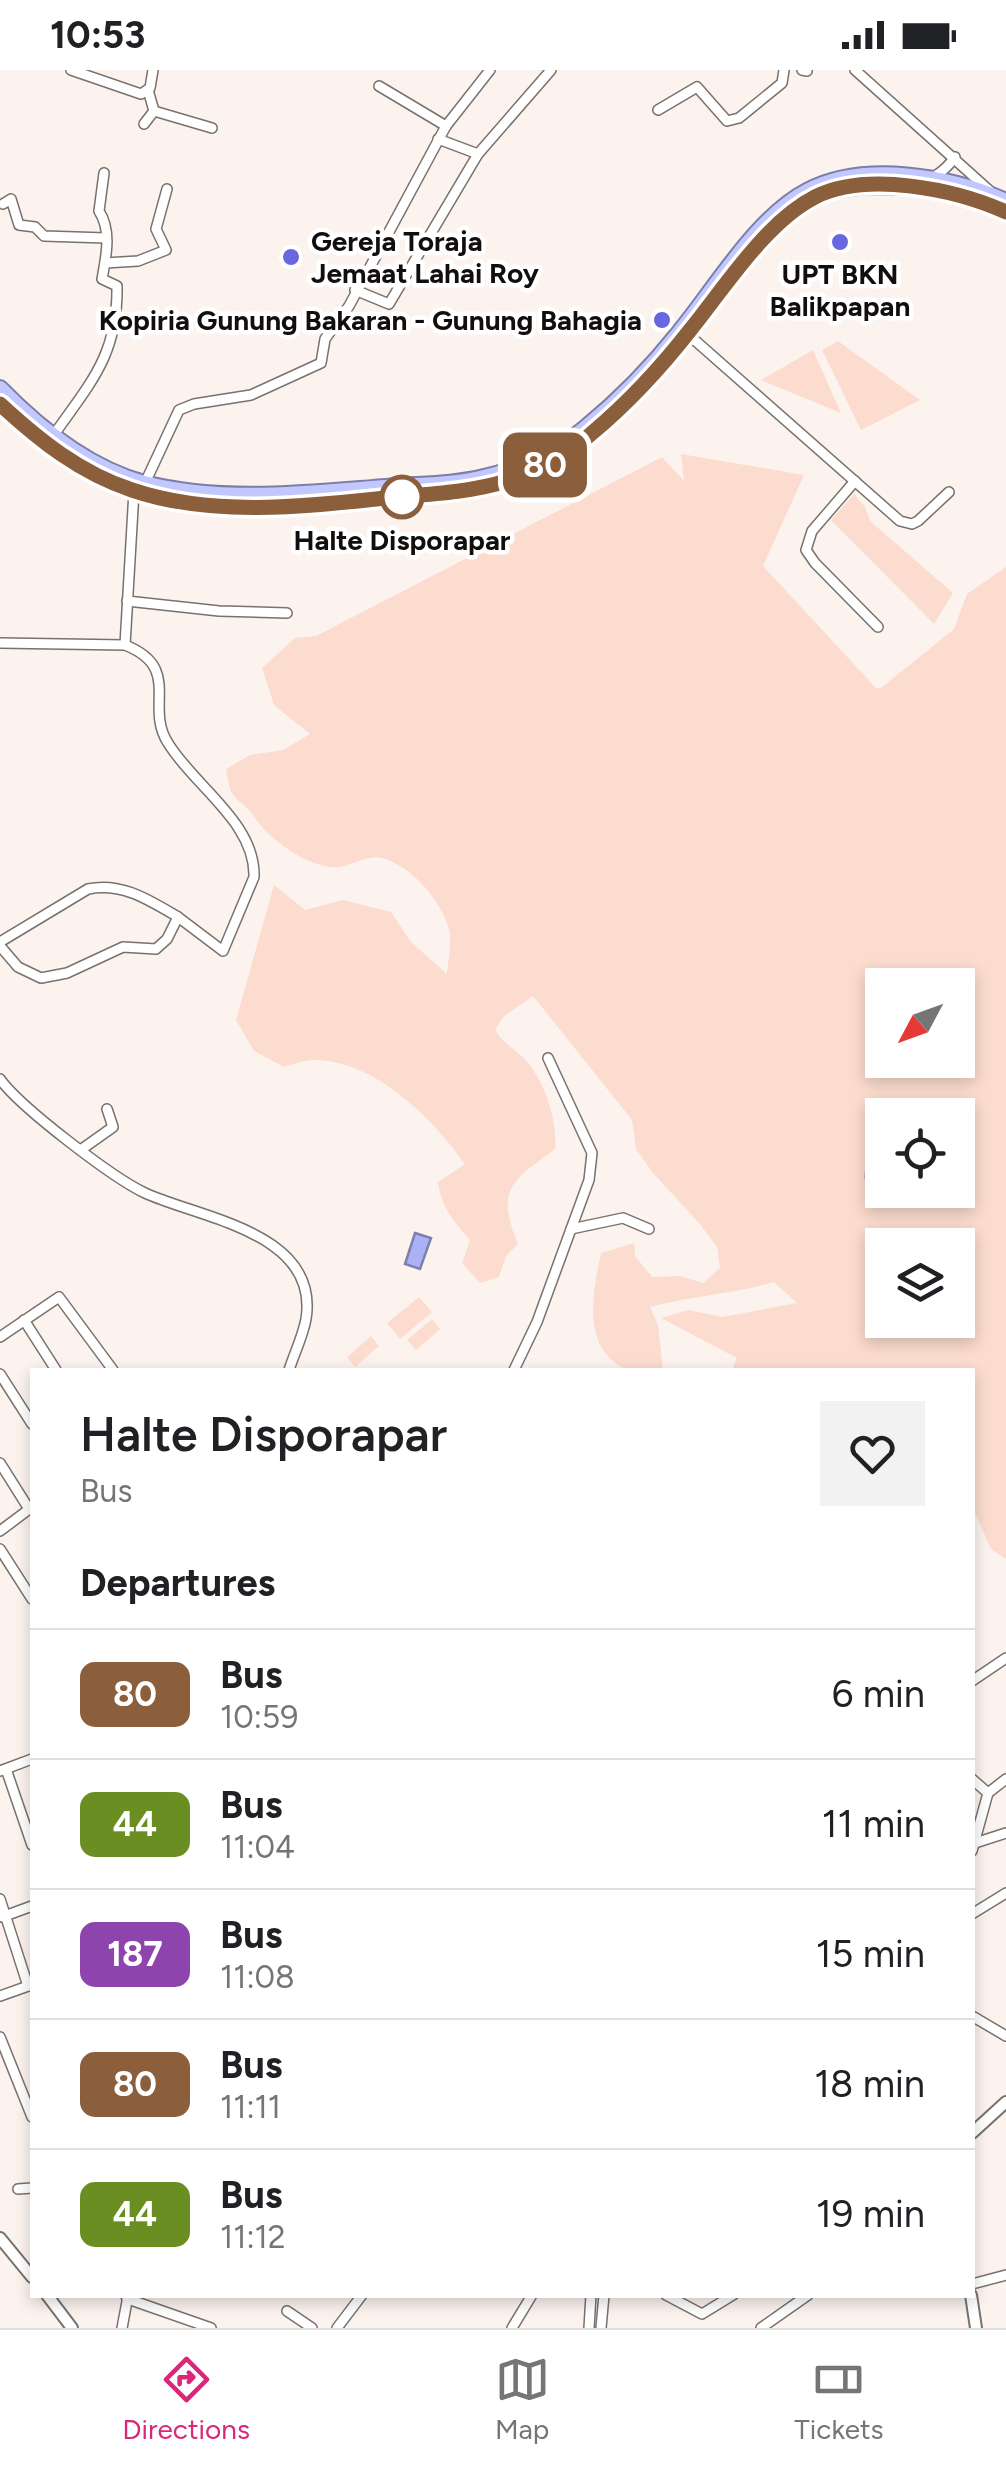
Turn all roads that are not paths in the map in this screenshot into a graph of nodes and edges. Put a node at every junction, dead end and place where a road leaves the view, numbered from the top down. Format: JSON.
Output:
{"nodes":[{"id":1,"x":70,"y":70,"type":"edge"},
{"id":2,"x":153,"y":70,"type":"edge"},
{"id":3,"x":490,"y":70,"type":"edge"},
{"id":4,"x":551,"y":70,"type":"edge"},
{"id":5,"x":784,"y":70,"type":"edge"},
{"id":6,"x":855,"y":70,"type":"edge"},
{"id":7,"x":379,"y":86,"type":"dead end"},
{"id":8,"x":148,"y":90,"type":"junction"},
{"id":9,"x":658,"y":110,"type":"dead end"},
{"id":10,"x":154,"y":111,"type":"junction"},
{"id":11,"x":144,"y":124,"type":"dead end"},
{"id":12,"x":446,"y":126,"type":"junction"},
{"id":13,"x":212,"y":128,"type":"dead end"},
{"id":14,"x":438,"y":140,"type":"junction"},
{"id":15,"x":478,"y":154,"type":"junction"},
{"id":16,"x":954,"y":157,"type":"junction"},
{"id":17,"x":104,"y":174,"type":"dead end"},
{"id":18,"x":926,"y":184,"type":"junction"},
{"id":19,"x":168,"y":189,"type":"dead end"},
{"id":20,"x":3,"y":204,"type":"dead end"},
{"id":21,"x":1003,"y":204,"type":"edge"},
{"id":22,"x":106,"y":238,"type":"junction"},
{"id":23,"x":105,"y":263,"type":"junction"},
{"id":24,"x":355,"y":290,"type":"junction"},
{"id":25,"x":684,"y":332,"type":"junction"},
{"id":26,"x":0,"y":388,"type":"edge"},
{"id":27,"x":0,"y":404,"type":"edge"},
{"id":28,"x":53,"y":436,"type":"junction"},
{"id":29,"x":855,"y":481,"type":"junction"},
{"id":30,"x":139,"y":487,"type":"junction"},
{"id":31,"x":949,"y":492,"type":"dead end"},
{"id":32,"x":127,"y":601,"type":"junction"},
{"id":33,"x":287,"y":613,"type":"dead end"},
{"id":34,"x":878,"y":627,"type":"dead end"},
{"id":35,"x":0,"y":643,"type":"edge"},
{"id":36,"x":126,"y":645,"type":"junction"},
{"id":37,"x":178,"y":917,"type":"junction"},
{"id":38,"x":0,"y":944,"type":"edge"},
{"id":39,"x":548,"y":1058,"type":"dead end"},
{"id":40,"x":0,"y":1079,"type":"edge"},
{"id":41,"x":107,"y":1109,"type":"dead end"},
{"id":42,"x":82,"y":1150,"type":"junction"},
{"id":43,"x":571,"y":1229,"type":"junction"},
{"id":44,"x":649,"y":1229,"type":"dead end"},
{"id":45,"x":24,"y":1320,"type":"junction"},
{"id":46,"x":0,"y":1337,"type":"edge"},
{"id":47,"x":55,"y":1368,"type":"edge"},
{"id":48,"x":111,"y":1368,"type":"edge"},
{"id":49,"x":289,"y":1368,"type":"edge"},
{"id":50,"x":515,"y":1368,"type":"edge"},
{"id":51,"x":0,"y":1374,"type":"edge"},
{"id":52,"x":30,"y":1421,"type":"edge"},
{"id":53,"x":0,"y":1463,"type":"edge"},
{"id":54,"x":30,"y":1507,"type":"edge"},
{"id":55,"x":30,"y":1509,"type":"edge"},
{"id":56,"x":0,"y":1530,"type":"edge"},
{"id":57,"x":0,"y":1549,"type":"edge"},
{"id":58,"x":30,"y":1596,"type":"edge"},
{"id":59,"x":1006,"y":1658,"type":"edge"},
{"id":60,"x":975,"y":1679,"type":"edge"},
{"id":61,"x":30,"y":1761,"type":"edge"},
{"id":62,"x":3,"y":1770,"type":"edge"},
{"id":63,"x":1006,"y":1778,"type":"edge"},
{"id":64,"x":975,"y":1781,"type":"edge"},
{"id":65,"x":988,"y":1792,"type":"junction"},
{"id":66,"x":1006,"y":1833,"type":"edge"},
{"id":67,"x":30,"y":1840,"type":"edge"},
{"id":68,"x":975,"y":1843,"type":"edge"},
{"id":69,"x":975,"y":1847,"type":"edge"},
{"id":70,"x":1006,"y":1893,"type":"edge"},
{"id":71,"x":0,"y":1899,"type":"edge"},
{"id":72,"x":30,"y":1907,"type":"edge"},
{"id":73,"x":975,"y":1912,"type":"edge"},
{"id":74,"x":3,"y":1916,"type":"edge"},
{"id":75,"x":30,"y":1986,"type":"edge"},
{"id":76,"x":0,"y":1996,"type":"edge"},
{"id":77,"x":975,"y":2018,"type":"edge"},
{"id":78,"x":1006,"y":2036,"type":"edge"},
{"id":79,"x":0,"y":2037,"type":"edge"},
{"id":80,"x":1006,"y":2102,"type":"edge"},
{"id":81,"x":30,"y":2112,"type":"edge"},
{"id":82,"x":975,"y":2130,"type":"edge"},
{"id":83,"x":18,"y":2188,"type":"dead end"},
{"id":84,"x":30,"y":2188,"type":"edge"},
{"id":85,"x":0,"y":2238,"type":"edge"},
{"id":86,"x":30,"y":2275,"type":"edge"},
{"id":87,"x":1006,"y":2275,"type":"edge"},
{"id":88,"x":975,"y":2283,"type":"edge"},
{"id":89,"x":49,"y":2298,"type":"edge"},
{"id":90,"x":127,"y":2298,"type":"edge"},
{"id":91,"x":132,"y":2298,"type":"edge"},
{"id":92,"x":360,"y":2298,"type":"edge"},
{"id":93,"x":530,"y":2298,"type":"edge"},
{"id":94,"x":591,"y":2298,"type":"edge"},
{"id":95,"x":604,"y":2298,"type":"edge"},
{"id":96,"x":672,"y":2298,"type":"edge"},
{"id":97,"x":727,"y":2298,"type":"edge"},
{"id":98,"x":804,"y":2298,"type":"edge"},
{"id":99,"x":971,"y":2298,"type":"edge"},
{"id":100,"x":287,"y":2312,"type":"dead end"},
{"id":101,"x":72,"y":2328,"type":"edge"},
{"id":102,"x":122,"y":2328,"type":"edge"},
{"id":103,"x":211,"y":2328,"type":"edge"},
{"id":104,"x":312,"y":2328,"type":"edge"},
{"id":105,"x":337,"y":2328,"type":"edge"},
{"id":106,"x":512,"y":2328,"type":"edge"},
{"id":107,"x":588,"y":2328,"type":"edge"},
{"id":108,"x":600,"y":2328,"type":"edge"},
{"id":109,"x":761,"y":2328,"type":"edge"},
{"id":110,"x":976,"y":2328,"type":"edge"}],
"edges":[{"from":1,"to":8,"type":"street"},
{"from":2,"to":8,"type":"street"},
{"from":3,"to":12,"type":"street"},
{"from":4,"to":15,"type":"street"},
{"from":5,"to":9,"type":"street"},
{"from":6,"to":16,"type":"street"},
{"from":7,"to":12,"type":"street"},
{"from":8,"to":10,"type":"street"},
{"from":10,"to":11,"type":"street"},
{"from":10,"to":13,"type":"street"},
{"from":12,"to":14,"type":"street"},
{"from":14,"to":15,"type":"street"},
{"from":14,"to":24,"type":"street"},
{"from":15,"to":24,"type":"street"},
{"from":16,"to":18,"type":"street"},
{"from":16,"to":21,"type":"street"},
{"from":17,"to":22,"type":"street"},
{"from":18,"to":21,"type":"highway"},
{"from":18,"to":25,"type":"highway"},
{"from":19,"to":23,"type":"street"},
{"from":20,"to":22,"type":"street"},
{"from":22,"to":23,"type":"street"},
{"from":23,"to":28,"type":"street"},
{"from":24,"to":30,"type":"street"},
{"from":25,"to":29,"type":"street"},
{"from":25,"to":30,"type":"highway"},
{"from":26,"to":28,"type":"highway"},
{"from":27,"to":30,"type":"highway"},
{"from":28,"to":30,"type":"highway"},
{"from":29,"to":31,"type":"street"},
{"from":29,"to":34,"type":"street"},
{"from":30,"to":32,"type":"street"},
{"from":32,"to":33,"type":"street"},
{"from":32,"to":36,"type":"street"},
{"from":35,"to":36,"type":"street"},
{"from":36,"to":37,"type":"street"},
{"from":37,"to":38,"type":"street"},
{"from":37,"to":38,"type":"street"},
{"from":39,"to":43,"type":"street"},
{"from":40,"to":42,"type":"street"},
{"from":41,"to":42,"type":"street"},
{"from":42,"to":49,"type":"street"},
{"from":43,"to":44,"type":"street"},
{"from":43,"to":50,"type":"street"},
{"from":45,"to":46,"type":"street"},
{"from":45,"to":47,"type":"street"},
{"from":45,"to":48,"type":"street"},
{"from":51,"to":52,"type":"street"},
{"from":53,"to":54,"type":"street"},
{"from":55,"to":56,"type":"street"},
{"from":57,"to":58,"type":"street"},
{"from":59,"to":60,"type":"street"},
{"from":61,"to":62,"type":"street"},
{"from":62,"to":67,"type":"street"},
{"from":63,"to":65,"type":"street"},
{"from":64,"to":65,"type":"street"},
{"from":65,"to":68,"type":"street"},
{"from":66,"to":69,"type":"street"},
{"from":70,"to":73,"type":"street"},
{"from":71,"to":74,"type":"street"},
{"from":72,"to":74,"type":"street"},
{"from":74,"to":75,"type":"street"},
{"from":75,"to":76,"type":"street"},
{"from":77,"to":78,"type":"street"},
{"from":79,"to":81,"type":"street"},
{"from":80,"to":82,"type":"street"},
{"from":83,"to":84,"type":"street"},
{"from":85,"to":86,"type":"street"},
{"from":87,"to":88,"type":"street"},
{"from":89,"to":101,"type":"street"},
{"from":90,"to":102,"type":"street"},
{"from":91,"to":103,"type":"street"},
{"from":92,"to":105,"type":"street"},
{"from":93,"to":106,"type":"street"},
{"from":94,"to":107,"type":"street"},
{"from":95,"to":108,"type":"street"},
{"from":96,"to":97,"type":"street"},
{"from":98,"to":109,"type":"street"},
{"from":99,"to":110,"type":"street"},
{"from":100,"to":104,"type":"street"}]}
